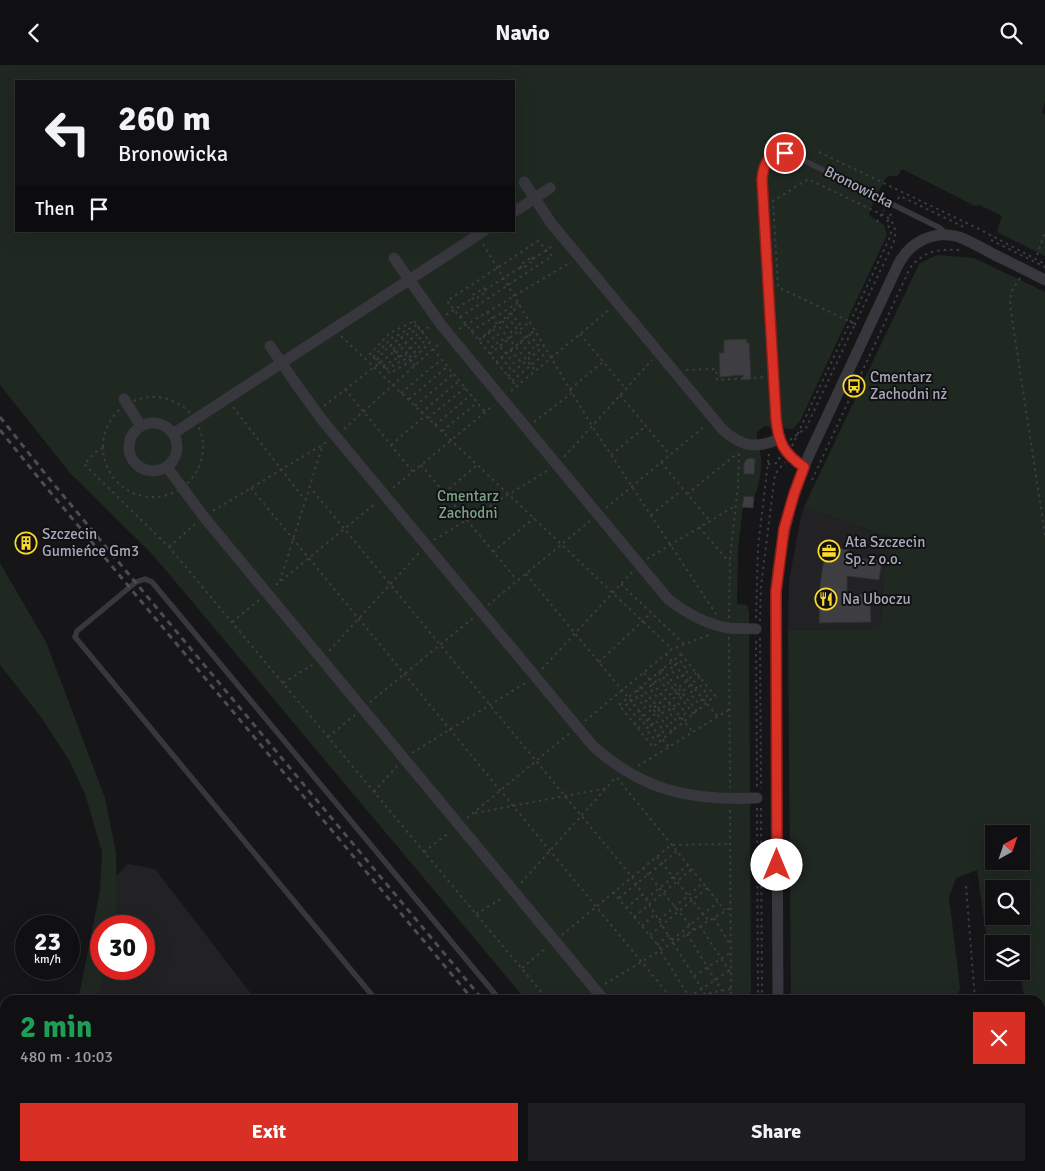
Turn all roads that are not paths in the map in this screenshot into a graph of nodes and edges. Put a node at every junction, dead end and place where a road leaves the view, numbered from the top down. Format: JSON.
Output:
{"nodes":[{"id":1,"x":524,"y":181,"type":"dead end"},
{"id":2,"x":550,"y":187,"type":"dead end"},
{"id":3,"x":534,"y":198,"type":"junction"},
{"id":4,"x":515,"y":210,"type":"edge"},
{"id":5,"x":481,"y":233,"type":"edge"},
{"id":6,"x":945,"y":235,"type":"junction"},
{"id":7,"x":394,"y":259,"type":"dead end"},
{"id":8,"x":409,"y":280,"type":"junction"},
{"id":9,"x":1045,"y":280,"type":"edge"},
{"id":10,"x":270,"y":346,"type":"dead end"},
{"id":11,"x":282,"y":363,"type":"junction"},
{"id":12,"x":125,"y":402,"type":"road end"},
{"id":13,"x":141,"y":426,"type":"junction"},
{"id":14,"x":174,"y":433,"type":"junction"},
{"id":15,"x":779,"y":439,"type":"junction"},
{"id":16,"x":167,"y":467,"type":"junction"},
{"id":17,"x":804,"y":467,"type":"junction"},
{"id":18,"x":758,"y":632,"type":"road end"},
{"id":19,"x":759,"y":799,"type":"road end"},
{"id":20,"x":372,"y":995,"type":"edge"},
{"id":21,"x":496,"y":995,"type":"edge"},
{"id":22,"x":600,"y":995,"type":"edge"},
{"id":23,"x":778,"y":995,"type":"edge"}],
"edges":[{"from":1,"to":3,"type":"street"},
{"from":2,"to":3,"type":"street"},
{"from":3,"to":4,"type":"street"},
{"from":3,"to":15,"type":"street"},
{"from":5,"to":8,"type":"street"},
{"from":6,"to":9,"type":"street","name":"Bronowicka"},
{"from":6,"to":15,"type":"lane","name":"Bronowicka"},
{"from":6,"to":17,"type":"street"},
{"from":7,"to":8,"type":"street"},
{"from":8,"to":11,"type":"street"},
{"from":8,"to":18,"type":"street"},
{"from":10,"to":11,"type":"street"},
{"from":11,"to":14,"type":"street"},
{"from":11,"to":19,"type":"street"},
{"from":12,"to":13,"type":"street"},
{"from":13,"to":14,"type":"street"},
{"from":13,"to":16,"type":"street"},
{"from":14,"to":16,"type":"street"},
{"from":15,"to":17,"type":"lane","name":"Bronowicka"},
{"from":16,"to":22,"type":"street"},
{"from":17,"to":23,"type":"street"},
{"from":20,"to":21,"type":"lane"}]}
